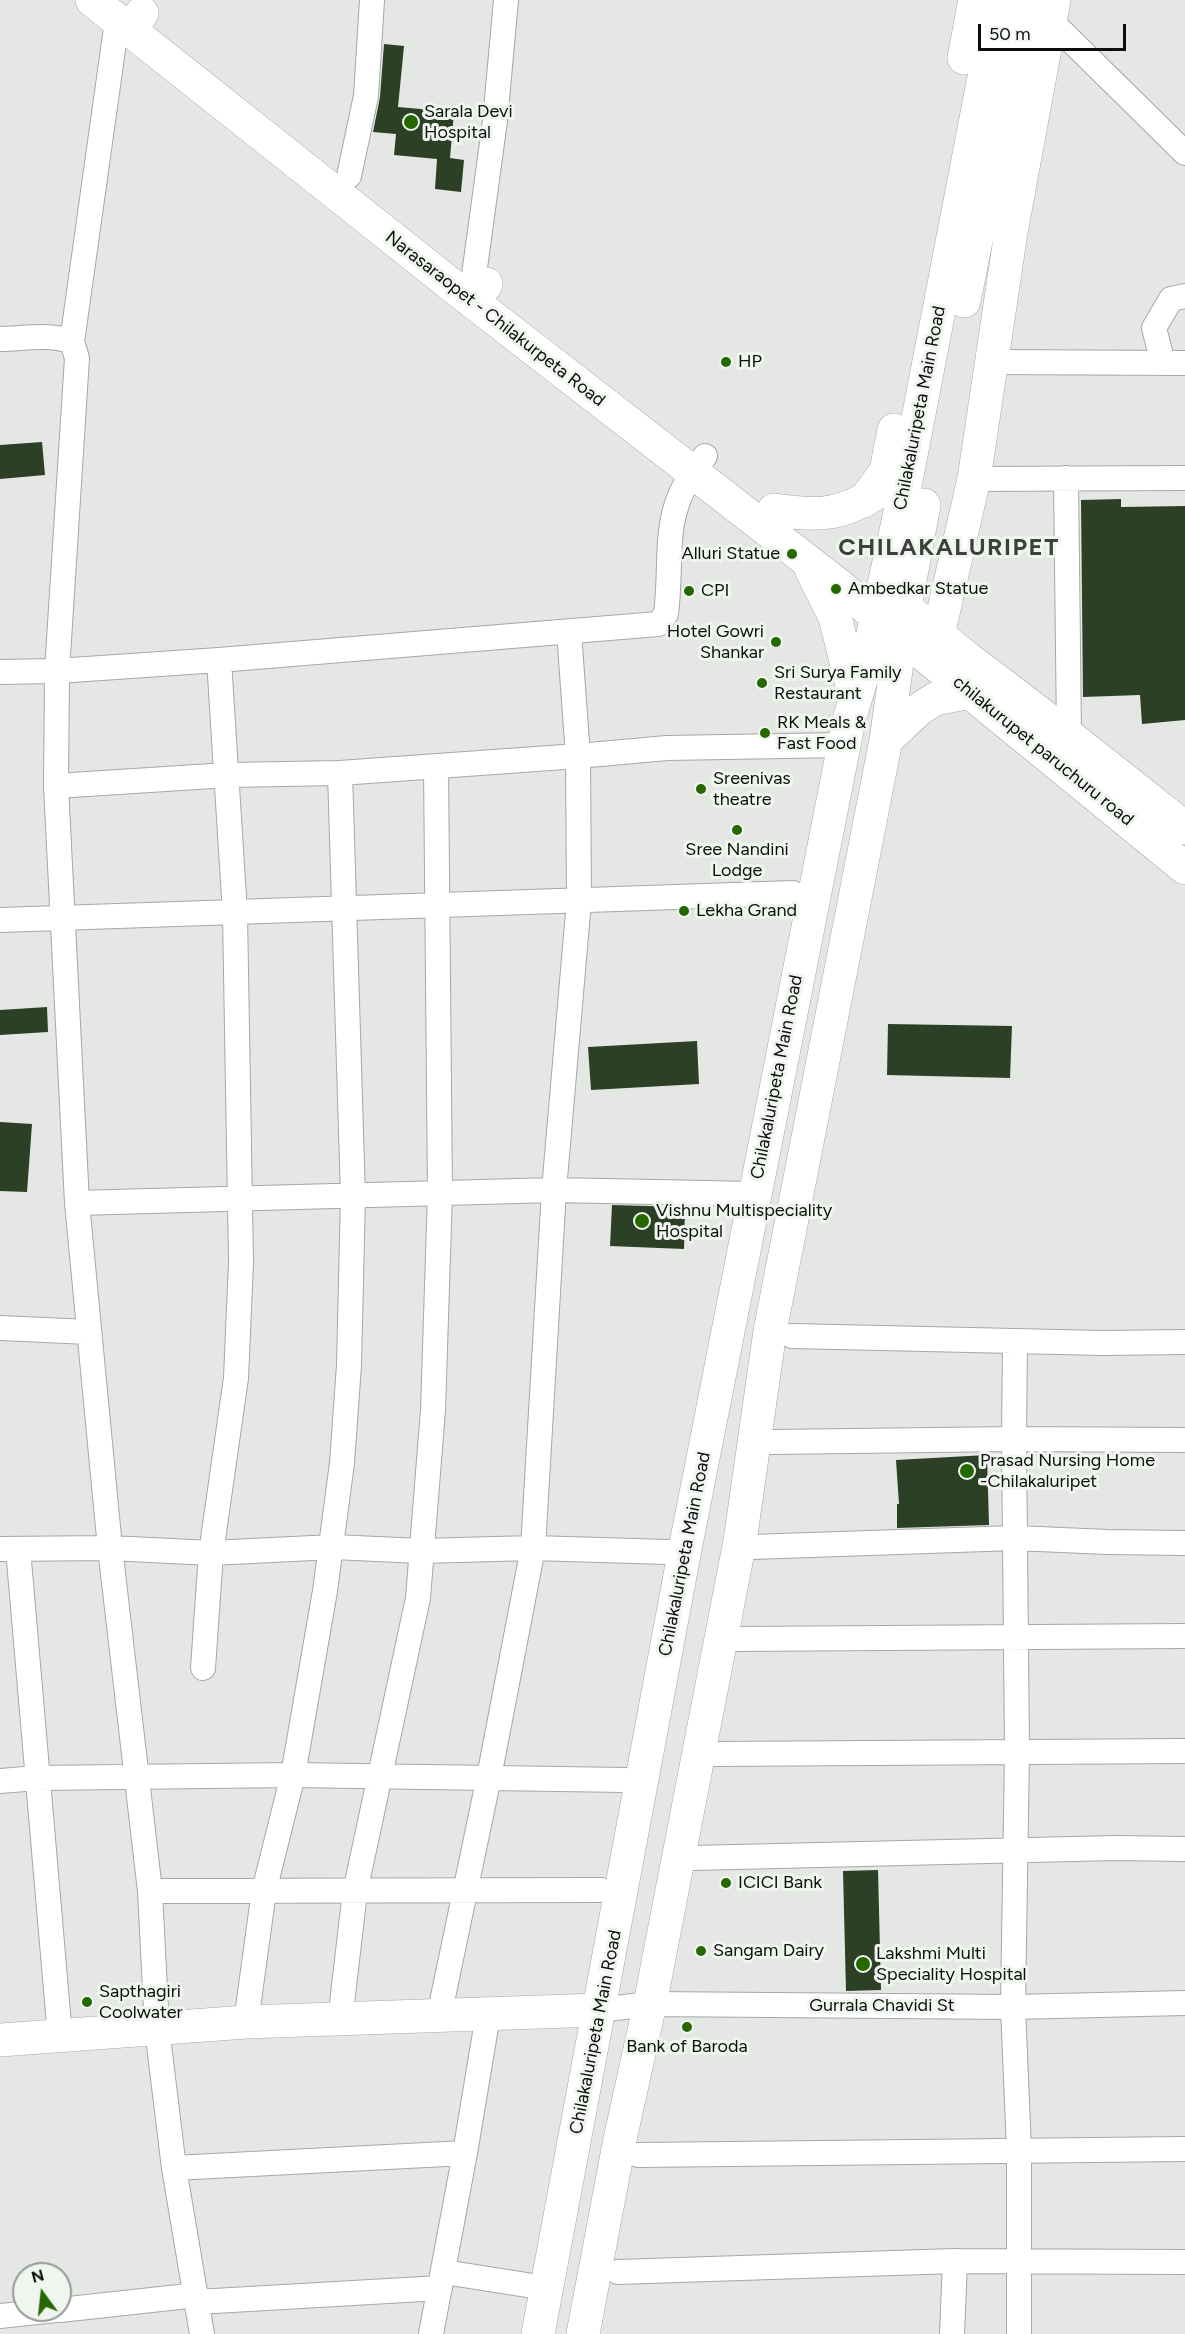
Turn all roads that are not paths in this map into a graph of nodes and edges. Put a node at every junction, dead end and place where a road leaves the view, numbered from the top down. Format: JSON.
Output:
{"nodes":[{"id":1,"x":372,"y":0,"type":"edge"},
{"id":2,"x":506,"y":0,"type":"edge"},
{"id":3,"x":975,"y":0,"type":"edge"},
{"id":4,"x":999,"y":0,"type":"edge"},
{"id":5,"x":1024,"y":0,"type":"edge"},
{"id":6,"x":1052,"y":10,"type":"edge"},
{"id":7,"x":121,"y":13,"type":"edge"},
{"id":8,"x":1185,"y":153,"type":"edge"},
{"id":9,"x":349,"y":176,"type":"junction"},
{"id":10,"x":478,"y":287,"type":"junction"},
{"id":11,"x":1185,"y":296,"type":"edge"},
{"id":12,"x":0,"y":339,"type":"edge"},
{"id":13,"x":72,"y":342,"type":"junction"},
{"id":14,"x":991,"y":362,"type":"junction"},
{"id":15,"x":1174,"y":363,"type":"edge"},
{"id":16,"x":698,"y":464,"type":"junction"},
{"id":17,"x":908,"y":469,"type":"junction"},
{"id":18,"x":1066,"y":478,"type":"junction"},
{"id":19,"x":1185,"y":478,"type":"edge"},
{"id":20,"x":974,"y":479,"type":"junction"},
{"id":21,"x":864,"y":501,"type":"junction"},
{"id":22,"x":774,"y":510,"type":"junction"},
{"id":23,"x":922,"y":513,"type":"junction"},
{"id":24,"x":806,"y":560,"type":"junction"},
{"id":25,"x":891,"y":614,"type":"junction"},
{"id":26,"x":569,"y":632,"type":"junction"},
{"id":27,"x":945,"y":633,"type":"junction"},
{"id":28,"x":219,"y":660,"type":"junction"},
{"id":29,"x":57,"y":671,"type":"junction"},
{"id":30,"x":0,"y":672,"type":"edge"},
{"id":31,"x":970,"y":692,"type":"junction"},
{"id":32,"x":855,"y":697,"type":"junction"},
{"id":33,"x":1069,"y":735,"type":"junction"},
{"id":34,"x":886,"y":740,"type":"junction"},
{"id":35,"x":843,"y":745,"type":"dead end"},
{"id":36,"x":578,"y":756,"type":"junction"},
{"id":37,"x":436,"y":766,"type":"junction"},
{"id":38,"x":340,"y":773,"type":"junction"},
{"id":39,"x":228,"y":775,"type":"junction"},
{"id":40,"x":56,"y":786,"type":"junction"},
{"id":41,"x":1185,"y":828,"type":"edge"},
{"id":42,"x":1185,"y":868,"type":"edge"},
{"id":43,"x":793,"y":893,"type":"dead end"},
{"id":44,"x":579,"y":901,"type":"junction"},
{"id":45,"x":436,"y":906,"type":"junction"},
{"id":46,"x":344,"y":909,"type":"junction"},
{"id":47,"x":235,"y":913,"type":"junction"},
{"id":48,"x":62,"y":918,"type":"junction"},
{"id":49,"x":0,"y":920,"type":"edge"},
{"id":50,"x":554,"y":1190,"type":"junction"},
{"id":51,"x":440,"y":1193,"type":"junction"},
{"id":52,"x":754,"y":1194,"type":"junction"},
{"id":53,"x":353,"y":1196,"type":"junction"},
{"id":54,"x":242,"y":1199,"type":"junction"},
{"id":55,"x":77,"y":1203,"type":"junction"},
{"id":56,"x":0,"y":1328,"type":"edge"},
{"id":57,"x":90,"y":1332,"type":"junction"},
{"id":58,"x":792,"y":1335,"type":"dead end"},
{"id":59,"x":1015,"y":1341,"type":"junction"},
{"id":60,"x":1185,"y":1342,"type":"edge"},
{"id":61,"x":1014,"y":1439,"type":"junction"},
{"id":62,"x":1185,"y":1440,"type":"edge"},
{"id":63,"x":771,"y":1442,"type":"dead end"},
{"id":64,"x":1015,"y":1538,"type":"junction"},
{"id":65,"x":1185,"y":1543,"type":"edge"},
{"id":66,"x":333,"y":1547,"type":"junction"},
{"id":67,"x":752,"y":1547,"type":"dead end"},
{"id":68,"x":110,"y":1548,"type":"junction"},
{"id":69,"x":533,"y":1548,"type":"junction"},
{"id":70,"x":9,"y":1549,"type":"edge"},
{"id":71,"x":421,"y":1551,"type":"junction"},
{"id":72,"x":668,"y":1552,"type":"dead end"},
{"id":73,"x":211,"y":1553,"type":"junction"},
{"id":74,"x":1185,"y":1636,"type":"edge"},
{"id":75,"x":1016,"y":1637,"type":"junction"},
{"id":76,"x":734,"y":1639,"type":"dead end"},
{"id":77,"x":203,"y":1668,"type":"dead end"},
{"id":78,"x":1185,"y":1751,"type":"edge"},
{"id":79,"x":1017,"y":1752,"type":"junction"},
{"id":80,"x":714,"y":1754,"type":"dead end"},
{"id":81,"x":293,"y":1775,"type":"junction"},
{"id":82,"x":136,"y":1776,"type":"junction"},
{"id":83,"x":380,"y":1776,"type":"junction"},
{"id":84,"x":489,"y":1777,"type":"junction"},
{"id":85,"x":37,"y":1778,"type":"junction"},
{"id":86,"x":625,"y":1780,"type":"dead end"},
{"id":87,"x":0,"y":1781,"type":"edge"},
{"id":88,"x":1185,"y":1849,"type":"edge"},
{"id":89,"x":1017,"y":1850,"type":"junction"},
{"id":90,"x":693,"y":1858,"type":"dead end"},
{"id":91,"x":601,"y":1890,"type":"dead end"},
{"id":92,"x":150,"y":1892,"type":"junction"},
{"id":93,"x":264,"y":1892,"type":"junction"},
{"id":94,"x":355,"y":1892,"type":"junction"},
{"id":95,"x":465,"y":1892,"type":"junction"},
{"id":96,"x":1185,"y":2003,"type":"edge"},
{"id":97,"x":650,"y":2004,"type":"junction"},
{"id":98,"x":1013,"y":2007,"type":"junction"},
{"id":99,"x":589,"y":2010,"type":"junction"},
{"id":100,"x":488,"y":2015,"type":"junction"},
{"id":101,"x":439,"y":2016,"type":"junction"},
{"id":102,"x":340,"y":2020,"type":"junction"},
{"id":103,"x":246,"y":2022,"type":"junction"},
{"id":104,"x":157,"y":2029,"type":"junction"},
{"id":105,"x":60,"y":2036,"type":"junction"},
{"id":106,"x":0,"y":2040,"type":"edge"},
{"id":107,"x":1019,"y":2149,"type":"junction"},
{"id":108,"x":1185,"y":2149,"type":"edge"},
{"id":109,"x":465,"y":2153,"type":"junction"},
{"id":110,"x":638,"y":2155,"type":"dead end"},
{"id":111,"x":174,"y":2168,"type":"junction"},
{"id":112,"x":1019,"y":2260,"type":"junction"},
{"id":113,"x":955,"y":2261,"type":"junction"},
{"id":114,"x":1185,"y":2262,"type":"edge"},
{"id":115,"x":618,"y":2272,"type":"dead end"},
{"id":116,"x":442,"y":2280,"type":"junction"},
{"id":117,"x":532,"y":2286,"type":"dead end"},
{"id":118,"x":197,"y":2299,"type":"junction"},
{"id":119,"x":72,"y":2309,"type":"edge"},
{"id":120,"x":202,"y":2334,"type":"edge"},
{"id":121,"x":431,"y":2334,"type":"edge"},
{"id":122,"x":538,"y":2334,"type":"edge"},
{"id":123,"x":583,"y":2334,"type":"edge"},
{"id":124,"x":952,"y":2334,"type":"edge"},
{"id":125,"x":1019,"y":2334,"type":"edge"}],
"edges":[{"from":1,"to":9,"type":"street"},
{"from":2,"to":10,"type":"street"},
{"from":3,"to":21,"type":"main road"},
{"from":4,"to":17,"type":"main road","name":"Chilakaluripeta Main Road"},
{"from":5,"to":23,"type":"main road","name":"Chilakaluripeta Main Road"},
{"from":6,"to":8,"type":"street"},
{"from":6,"to":14,"type":"main road"},
{"from":7,"to":9,"type":"main road","name":"Narasaraopet - Chilakurpeta Road"},
{"from":7,"to":10,"type":"main road","name":"Narasaraopet - Chilakurpeta Road"},
{"from":7,"to":13,"type":"street"},
{"from":9,"to":10,"type":"main road","name":"Narasaraopet - Chilakurpeta Road"},
{"from":10,"to":16,"type":"main road","name":"Narasaraopet - Chilakurpeta Road"},
{"from":11,"to":15,"type":"street"},
{"from":12,"to":13,"type":"street"},
{"from":13,"to":29,"type":"street"},
{"from":14,"to":15,"type":"street"},
{"from":14,"to":20,"type":"main road"},
{"from":16,"to":22,"type":"main road","name":"Narasaraopet - Chilakurpeta Road"},
{"from":16,"to":24,"type":"main road","name":"Narasaraopet - Chilakurpeta Road"},
{"from":16,"to":26,"type":"street"},
{"from":17,"to":21,"type":"main road"},
{"from":17,"to":25,"type":"main road","name":"Chilakaluripeta Main Road"},
{"from":18,"to":19,"type":"street"},
{"from":18,"to":20,"type":"street"},
{"from":18,"to":33,"type":"street"},
{"from":20,"to":27,"type":"main road"},
{"from":21,"to":22,"type":"main road"},
{"from":22,"to":25,"type":"main road","name":"Narasaraopet - Chilakurpeta Road"},
{"from":23,"to":25,"type":"main road","name":"Chilakaluripeta Main Road"},
{"from":23,"to":27,"type":"main road"},
{"from":24,"to":25,"type":"main road","name":"Narasaraopet - Chilakurpeta Road"},
{"from":24,"to":32,"type":"main road"},
{"from":25,"to":27,"type":"main road","name":"chilakurupet paruchuru road"},
{"from":25,"to":31,"type":"main road","name":"chilakurupet paruchuru road"},
{"from":25,"to":32,"type":"main road","name":"Chilakaluripeta Main Road"},
{"from":25,"to":34,"type":"main road","name":"Chilakaluripeta Main Road"},
{"from":26,"to":28,"type":"street"},
{"from":26,"to":36,"type":"street"},
{"from":27,"to":33,"type":"main road","name":"chilakurupet paruchuru road"},
{"from":28,"to":29,"type":"street"},
{"from":28,"to":39,"type":"street"},
{"from":29,"to":30,"type":"street"},
{"from":29,"to":40,"type":"street"},
{"from":31,"to":34,"type":"main road"},
{"from":31,"to":42,"type":"main road","name":"chilakurupet paruchuru road"},
{"from":32,"to":52,"type":"main road","name":"Chilakaluripeta Main Road"},
{"from":33,"to":41,"type":"main road","name":"chilakurupet paruchuru road"},
{"from":34,"to":97,"type":"main road","name":"Chilakaluripeta Main Road"},
{"from":35,"to":36,"type":"street"},
{"from":36,"to":37,"type":"street"},
{"from":36,"to":44,"type":"street"},
{"from":37,"to":38,"type":"street"},
{"from":37,"to":45,"type":"street"},
{"from":38,"to":39,"type":"street"},
{"from":38,"to":46,"type":"street"},
{"from":39,"to":40,"type":"street"},
{"from":39,"to":47,"type":"street"},
{"from":40,"to":48,"type":"street"},
{"from":43,"to":44,"type":"street"},
{"from":44,"to":45,"type":"street"},
{"from":44,"to":50,"type":"street"},
{"from":45,"to":46,"type":"street"},
{"from":45,"to":51,"type":"street"},
{"from":46,"to":47,"type":"street"},
{"from":46,"to":53,"type":"street"},
{"from":47,"to":48,"type":"street"},
{"from":47,"to":54,"type":"street"},
{"from":48,"to":49,"type":"street"},
{"from":48,"to":55,"type":"street"},
{"from":50,"to":51,"type":"street"},
{"from":50,"to":52,"type":"street"},
{"from":50,"to":69,"type":"street"},
{"from":51,"to":53,"type":"street"},
{"from":51,"to":71,"type":"street"},
{"from":52,"to":99,"type":"main road","name":"Chilakaluripeta Main Road"},
{"from":53,"to":54,"type":"street"},
{"from":53,"to":66,"type":"street"},
{"from":54,"to":55,"type":"street"},
{"from":54,"to":73,"type":"street"},
{"from":55,"to":57,"type":"street"},
{"from":56,"to":57,"type":"street"},
{"from":57,"to":68,"type":"street"},
{"from":58,"to":59,"type":"street"},
{"from":59,"to":60,"type":"street"},
{"from":59,"to":61,"type":"street"},
{"from":61,"to":62,"type":"street"},
{"from":61,"to":63,"type":"street"},
{"from":61,"to":64,"type":"street"},
{"from":64,"to":65,"type":"street"},
{"from":64,"to":67,"type":"street"},
{"from":64,"to":75,"type":"street"},
{"from":66,"to":71,"type":"street"},
{"from":66,"to":73,"type":"street"},
{"from":66,"to":81,"type":"street"},
{"from":68,"to":70,"type":"street"},
{"from":68,"to":73,"type":"street"},
{"from":68,"to":82,"type":"street"},
{"from":69,"to":71,"type":"street"},
{"from":69,"to":72,"type":"street"},
{"from":69,"to":84,"type":"street"},
{"from":70,"to":85,"type":"street"},
{"from":71,"to":83,"type":"street"},
{"from":73,"to":77,"type":"street"},
{"from":74,"to":75,"type":"street"},
{"from":75,"to":76,"type":"street"},
{"from":75,"to":79,"type":"street"},
{"from":78,"to":79,"type":"street"},
{"from":79,"to":80,"type":"street"},
{"from":79,"to":89,"type":"street"},
{"from":81,"to":82,"type":"street"},
{"from":81,"to":83,"type":"street"},
{"from":81,"to":93,"type":"street"},
{"from":82,"to":85,"type":"street"},
{"from":82,"to":92,"type":"street"},
{"from":83,"to":84,"type":"street"},
{"from":83,"to":94,"type":"street"},
{"from":84,"to":86,"type":"street"},
{"from":84,"to":95,"type":"street"},
{"from":85,"to":87,"type":"street"},
{"from":85,"to":105,"type":"street"},
{"from":88,"to":89,"type":"street"},
{"from":89,"to":90,"type":"street"},
{"from":89,"to":98,"type":"street"},
{"from":91,"to":95,"type":"street"},
{"from":92,"to":93,"type":"street"},
{"from":92,"to":104,"type":"street"},
{"from":93,"to":94,"type":"street"},
{"from":93,"to":103,"type":"street"},
{"from":94,"to":95,"type":"street"},
{"from":94,"to":102,"type":"street"},
{"from":95,"to":101,"type":"street"},
{"from":96,"to":98,"type":"street","name":"Gurrala Chavidi St"},
{"from":97,"to":98,"type":"street","name":"Gurrala Chavidi St"},
{"from":97,"to":99,"type":"street","name":"Gurrala Chavidi St"},
{"from":97,"to":123,"type":"main road","name":"Chilakaluripeta Main Road"},
{"from":98,"to":107,"type":"street"},
{"from":99,"to":100,"type":"main road"},
{"from":99,"to":122,"type":"main road","name":"Chilakaluripeta Main Road"},
{"from":100,"to":101,"type":"main road"},
{"from":100,"to":109,"type":"street"},
{"from":101,"to":102,"type":"main road"},
{"from":102,"to":103,"type":"main road"},
{"from":103,"to":104,"type":"main road"},
{"from":104,"to":105,"type":"main road"},
{"from":104,"to":111,"type":"street"},
{"from":105,"to":106,"type":"main road"},
{"from":107,"to":108,"type":"street"},
{"from":107,"to":110,"type":"street"},
{"from":107,"to":112,"type":"street"},
{"from":109,"to":111,"type":"street"},
{"from":109,"to":116,"type":"street"},
{"from":111,"to":118,"type":"street"},
{"from":112,"to":113,"type":"street"},
{"from":112,"to":114,"type":"street"},
{"from":112,"to":125,"type":"street"},
{"from":113,"to":115,"type":"street"},
{"from":113,"to":124,"type":"street"},
{"from":116,"to":117,"type":"street"},
{"from":116,"to":118,"type":"street"},
{"from":116,"to":121,"type":"street"},
{"from":118,"to":119,"type":"street"},
{"from":118,"to":120,"type":"street"}]}
